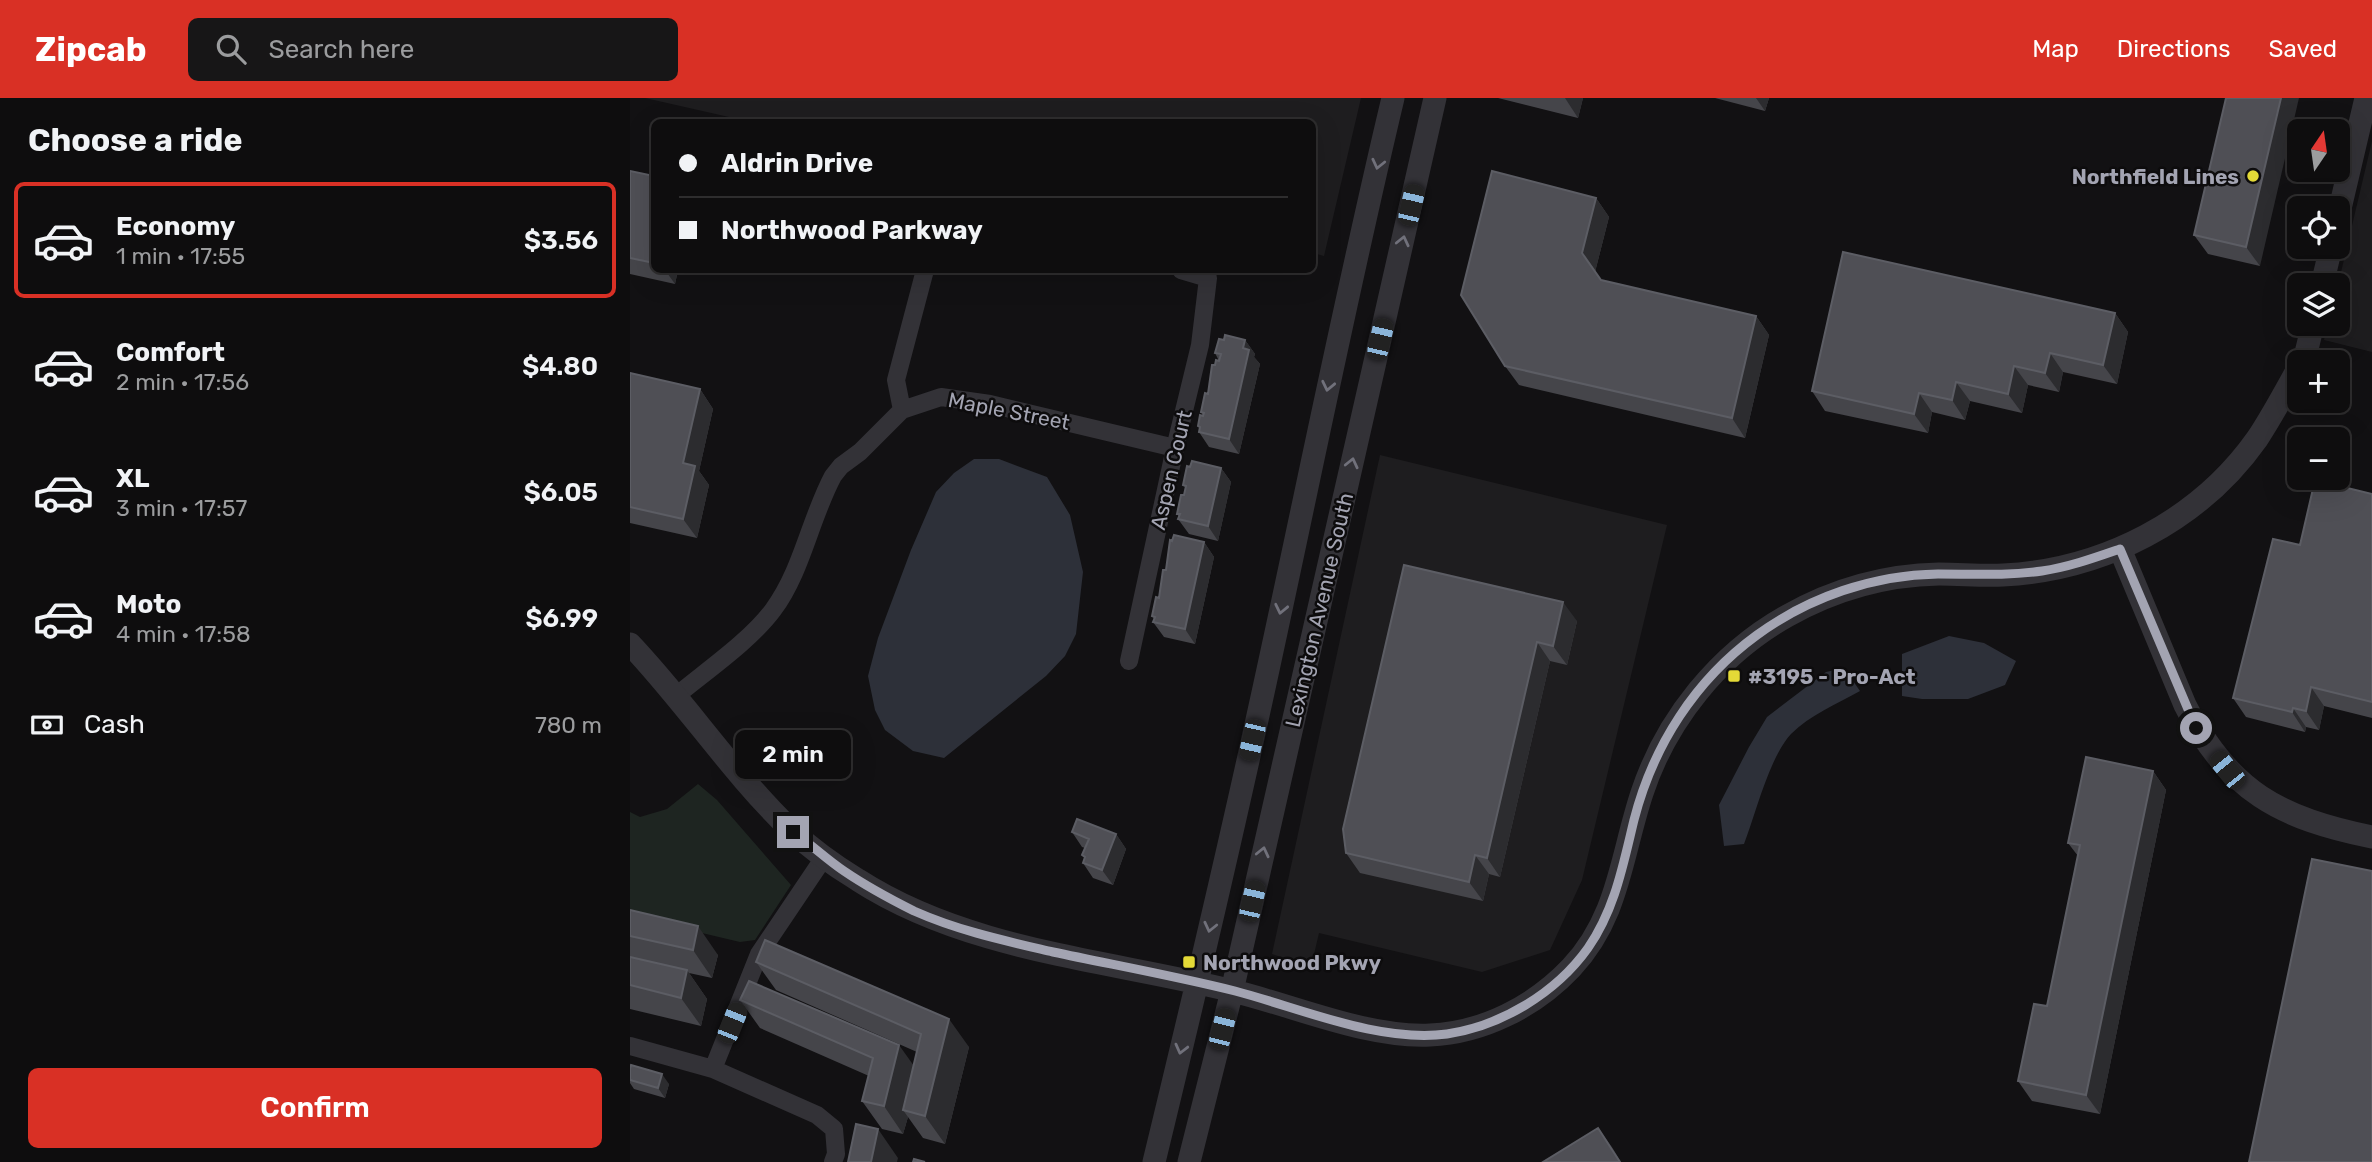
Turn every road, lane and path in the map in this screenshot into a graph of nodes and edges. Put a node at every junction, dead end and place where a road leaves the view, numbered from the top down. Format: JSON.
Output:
{"nodes":[{"id":1,"x":1393,"y":98,"type":"edge"},
{"id":2,"x":1435,"y":98,"type":"edge"},
{"id":3,"x":2366,"y":98,"type":"edge"},
{"id":4,"x":2343,"y":196,"type":"edge"},
{"id":5,"x":924,"y":273,"type":"edge"},
{"id":6,"x":1191,"y":273,"type":"edge"},
{"id":7,"x":2287,"y":388,"type":"edge"},
{"id":8,"x":902,"y":410,"type":"junction"},
{"id":9,"x":1175,"y":448,"type":"junction"},
{"id":10,"x":2120,"y":549,"type":"junction"},
{"id":11,"x":630,"y":644,"type":"edge"},
{"id":12,"x":1129,"y":661,"type":"dead end"},
{"id":13,"x":676,"y":696,"type":"junction"},
{"id":14,"x":2372,"y":837,"type":"edge"},
{"id":15,"x":825,"y":856,"type":"junction"},
{"id":16,"x":1198,"y":983,"type":"junction"},
{"id":17,"x":1232,"y":990,"type":"junction"},
{"id":18,"x":630,"y":1046,"type":"edge"},
{"id":19,"x":713,"y":1069,"type":"junction"},
{"id":20,"x":833,"y":1162,"type":"edge"},
{"id":21,"x":1154,"y":1162,"type":"edge"},
{"id":22,"x":1189,"y":1162,"type":"edge"}],
"edges":[{"from":1,"to":16,"type":"street","name":"Lexington Avenue South","one_way":true},
{"from":17,"to":2,"type":"street","name":"Lexington Avenue South","one_way":true},
{"from":3,"to":4,"type":"street"},
{"from":5,"to":8,"type":"street"},
{"from":6,"to":9,"type":"street","name":"Aspen Court"},
{"from":7,"to":10,"type":"street"},
{"from":8,"to":9,"type":"street","name":"Maple Street"},
{"from":8,"to":13,"type":"street","name":"Maple Street"},
{"from":9,"to":12,"type":"street","name":"Aspen Court"},
{"from":10,"to":14,"type":"street"},
{"from":10,"to":17,"type":"street"},
{"from":11,"to":13,"type":"street"},
{"from":13,"to":15,"type":"street"},
{"from":15,"to":16,"type":"street"},
{"from":15,"to":19,"type":"street"},
{"from":16,"to":17,"type":"street"},
{"from":16,"to":21,"type":"street","name":"Lexington Avenue South","one_way":true},
{"from":17,"to":22,"type":"street","name":"Lexington Avenue South"},
{"from":18,"to":19,"type":"street"},
{"from":19,"to":20,"type":"street"}]}
